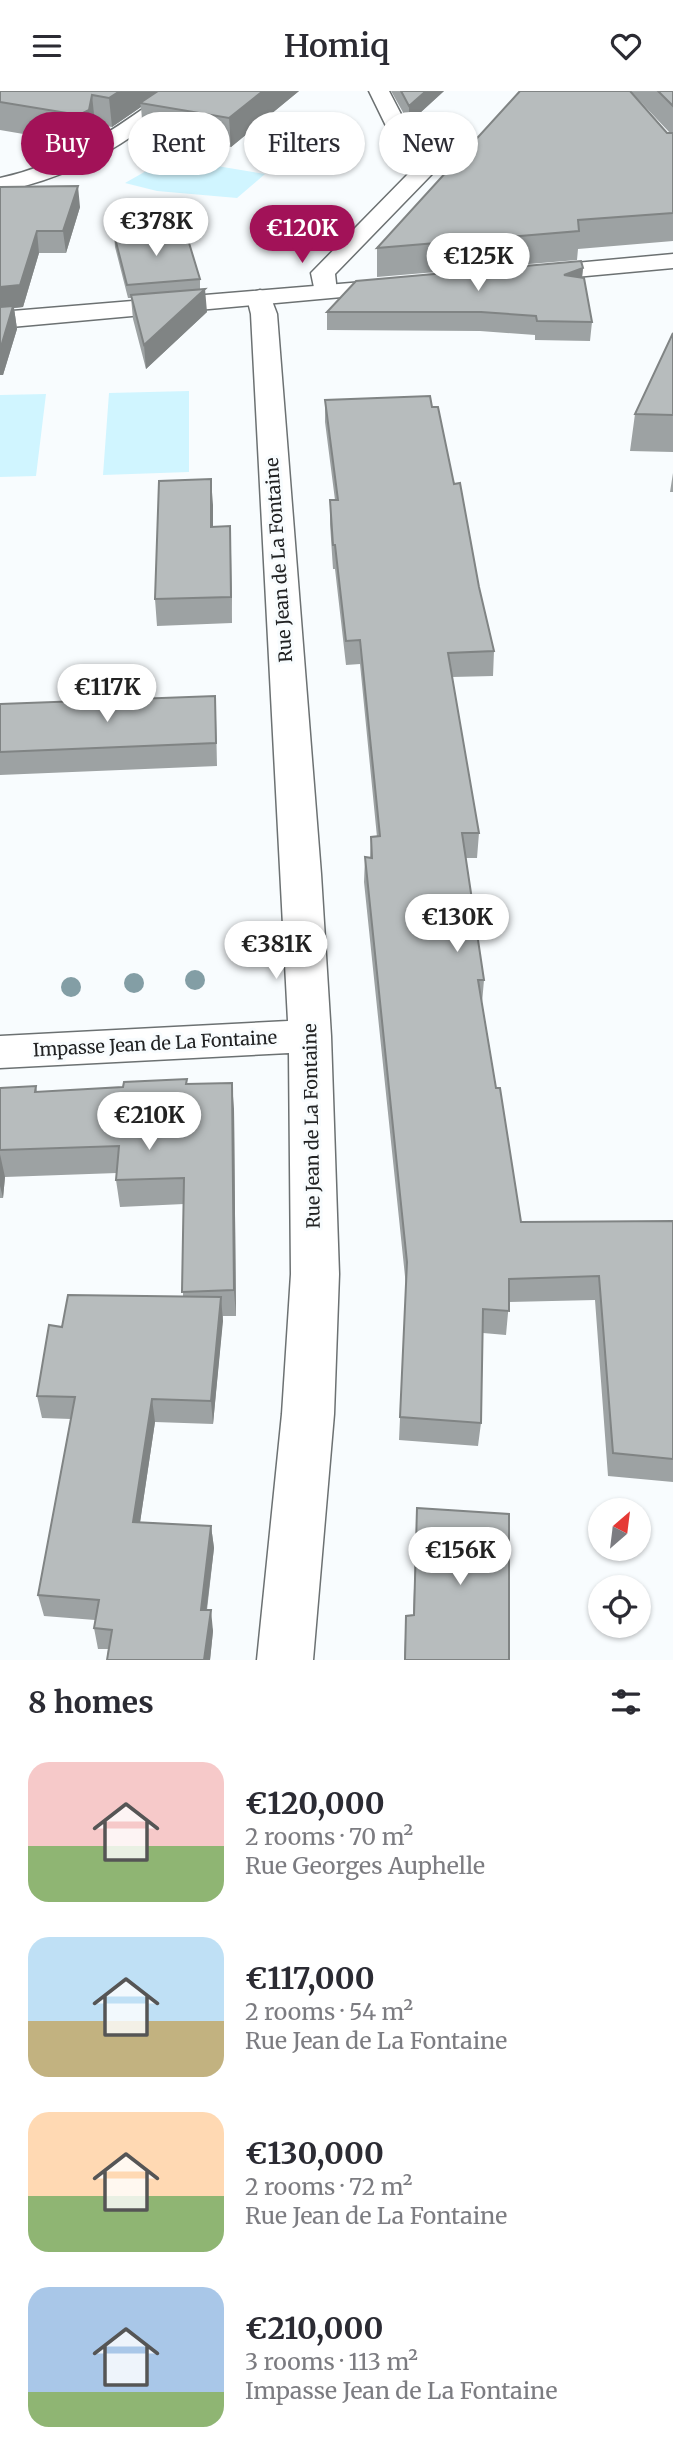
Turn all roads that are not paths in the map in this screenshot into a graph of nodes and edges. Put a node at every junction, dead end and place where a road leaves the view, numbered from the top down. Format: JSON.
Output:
{"nodes":[{"id":1,"x":181,"y":91,"type":"edge"},
{"id":2,"x":379,"y":91,"type":"edge"},
{"id":3,"x":0,"y":185,"type":"edge"},
{"id":4,"x":673,"y":261,"type":"edge"},
{"id":5,"x":505,"y":277,"type":"edge"},
{"id":6,"x":422,"y":284,"type":"edge"},
{"id":7,"x":325,"y":292,"type":"junction"},
{"id":8,"x":260,"y":298,"type":"junction"},
{"id":9,"x":0,"y":320,"type":"edge"},
{"id":10,"x":310,"y":1035,"type":"junction"},
{"id":11,"x":0,"y":1052,"type":"edge"},
{"id":12,"x":285,"y":1660,"type":"edge"}],
"edges":[{"from":1,"to":3,"type":"street"},
{"from":2,"to":7,"type":"street"},
{"from":4,"to":5,"type":"street"},
{"from":6,"to":7,"type":"street"},
{"from":7,"to":8,"type":"street"},
{"from":8,"to":9,"type":"street"},
{"from":8,"to":10,"type":"street","name":"Rue Jean de La Fontaine"},
{"from":10,"to":11,"type":"street","name":"Impasse Jean de La Fontaine"},
{"from":10,"to":12,"type":"street","name":"Rue Jean de La Fontaine"}]}
